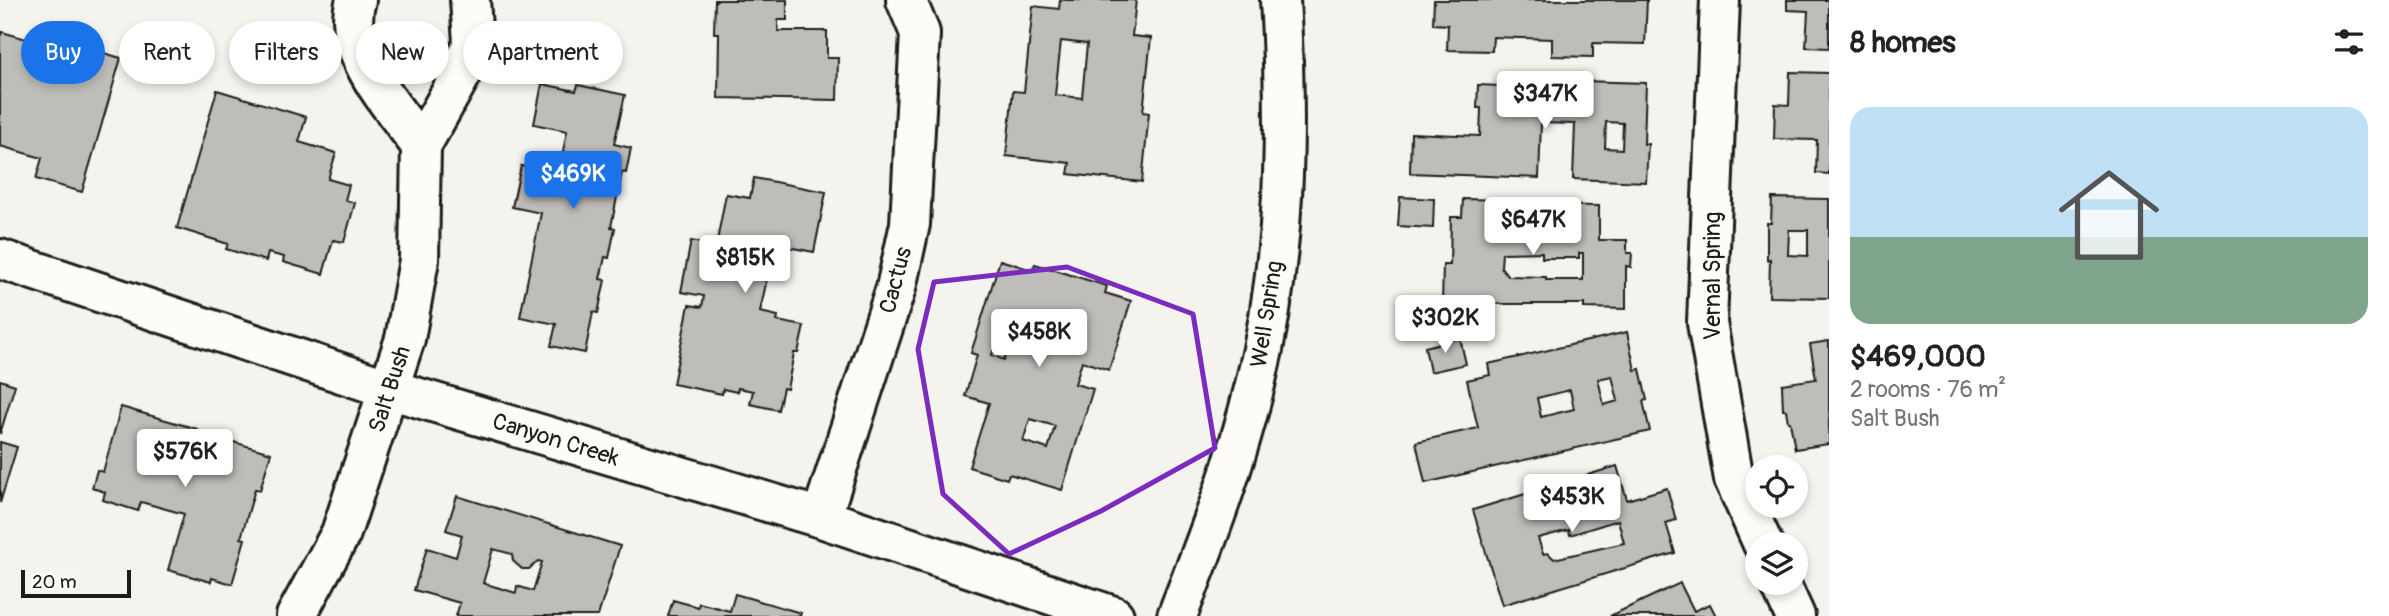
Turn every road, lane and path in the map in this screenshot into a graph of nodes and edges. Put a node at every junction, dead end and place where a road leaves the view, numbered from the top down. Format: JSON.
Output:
{"nodes":[{"id":1,"x":356,"y":0,"type":"edge"},
{"id":2,"x":470,"y":0,"type":"edge"},
{"id":3,"x":939,"y":0,"type":"edge"},
{"id":4,"x":1280,"y":0,"type":"edge"},
{"id":5,"x":1720,"y":0,"type":"edge"},
{"id":6,"x":913,"y":17,"type":"edge"},
{"id":7,"x":421,"y":146,"type":"junction"},
{"id":8,"x":0,"y":259,"type":"edge"},
{"id":9,"x":389,"y":390,"type":"junction"},
{"id":10,"x":821,"y":518,"type":"junction"},
{"id":11,"x":1758,"y":532,"type":"edge"},
{"id":12,"x":1785,"y":595,"type":"edge"},
{"id":13,"x":296,"y":616,"type":"edge"},
{"id":14,"x":1114,"y":616,"type":"edge"},
{"id":15,"x":1177,"y":616,"type":"edge"},
{"id":16,"x":1795,"y":616,"type":"edge"}],
"edges":[{"from":1,"to":7,"type":"street"},
{"from":2,"to":7,"type":"street","name":"Salt Bush"},
{"from":3,"to":6,"type":"street","name":"Cactus"},
{"from":4,"to":15,"type":"street","name":"Well Spring"},
{"from":5,"to":11,"type":"street","name":"Vernal Spring"},
{"from":6,"to":10,"type":"street","name":"Cactus"},
{"from":7,"to":9,"type":"street","name":"Salt Bush"},
{"from":8,"to":9,"type":"street","name":"Canyon Creek"},
{"from":9,"to":10,"type":"street","name":"Canyon Creek"},
{"from":9,"to":13,"type":"street","name":"Salt Bush"},
{"from":10,"to":14,"type":"street","name":"Canyon Creek"},
{"from":12,"to":16,"type":"street"}]}
